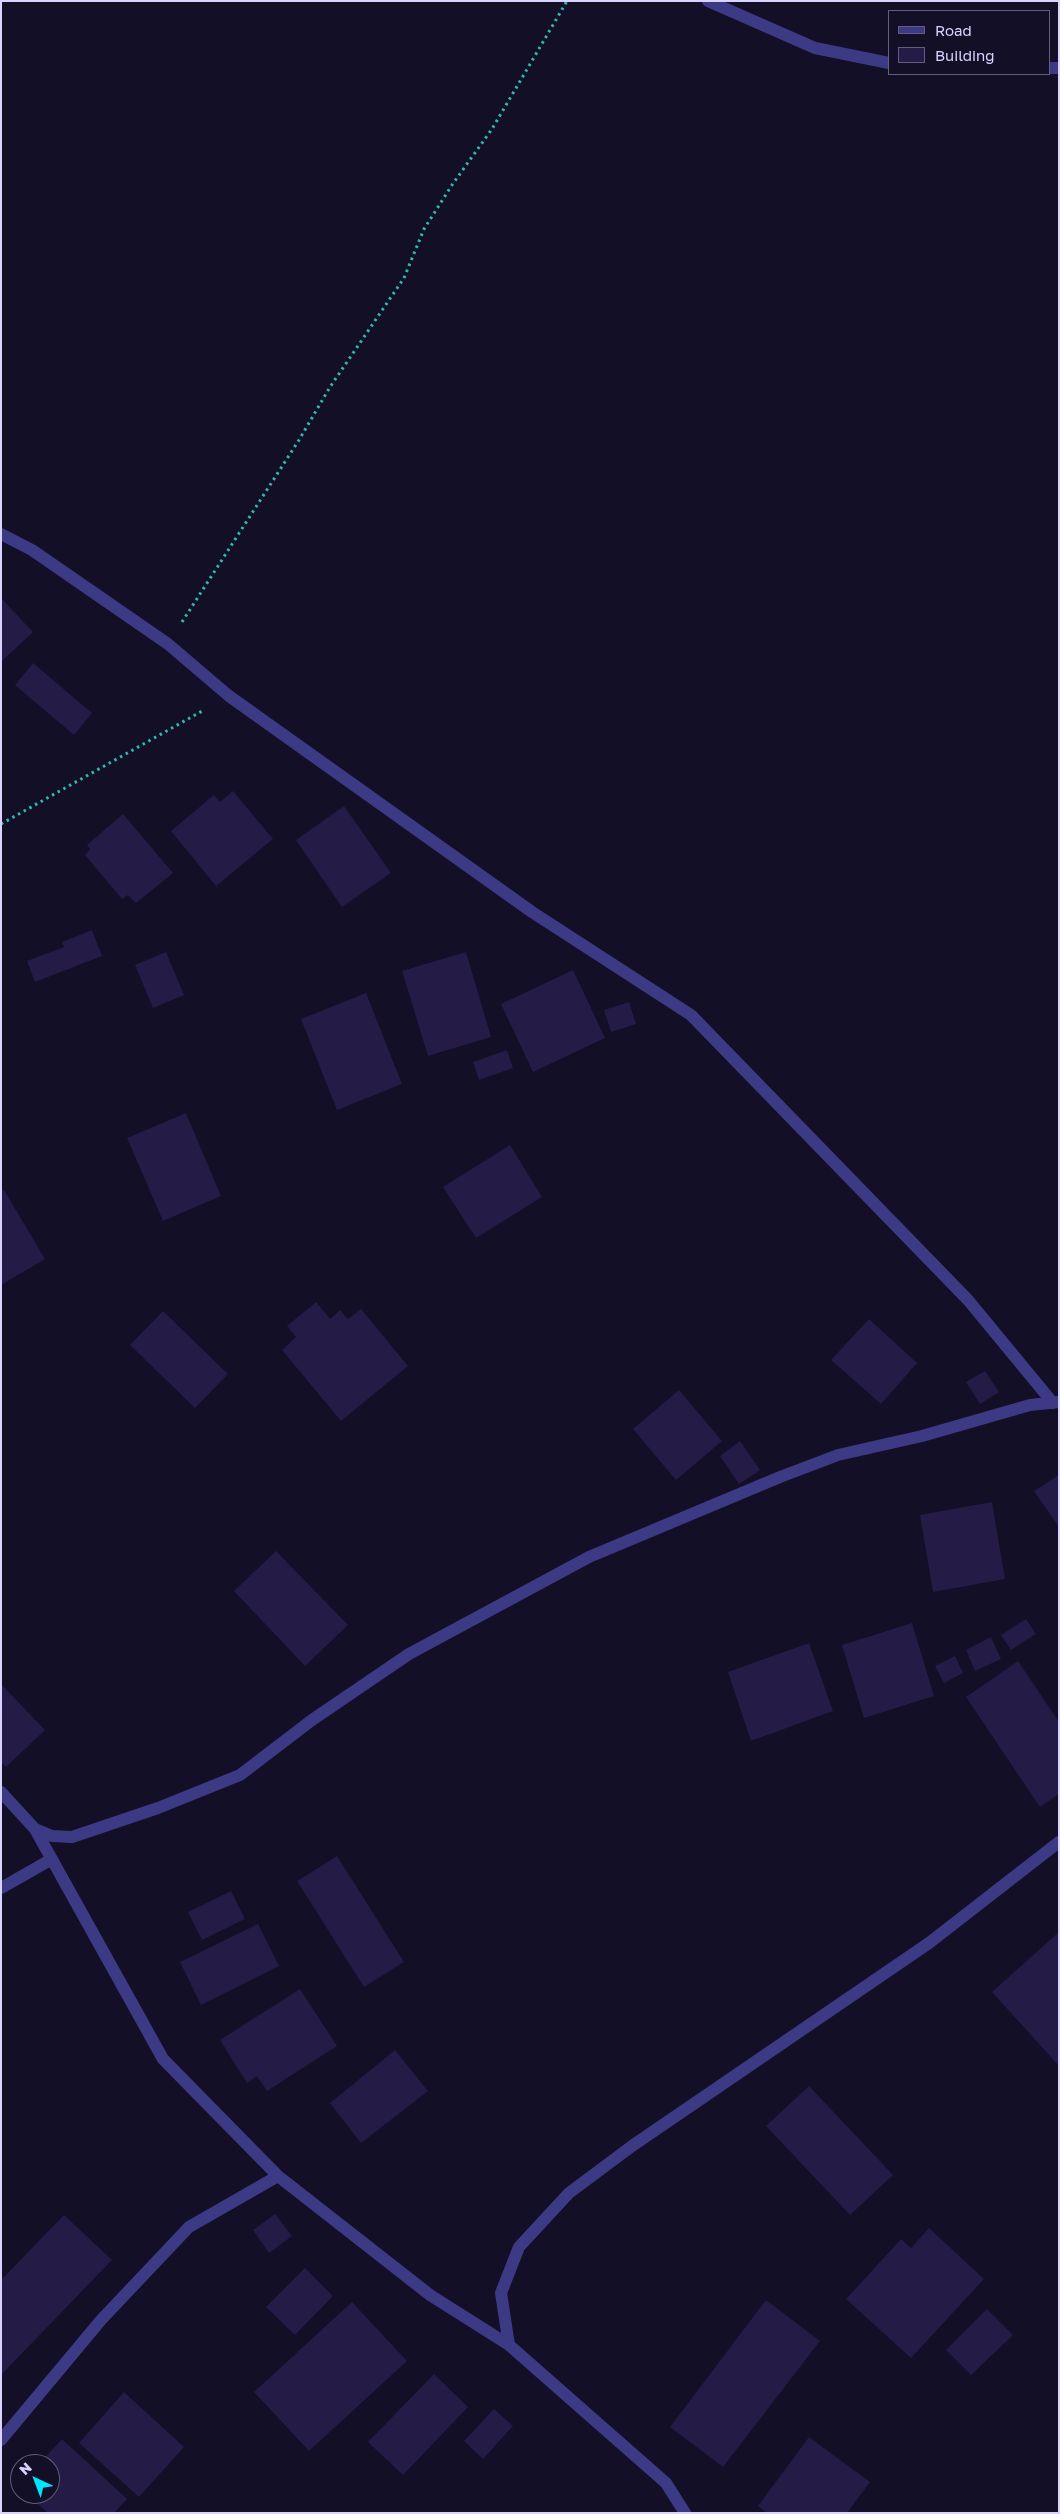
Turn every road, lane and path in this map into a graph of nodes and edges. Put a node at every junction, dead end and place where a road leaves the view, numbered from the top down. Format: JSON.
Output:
{"nodes":[{"id":1,"x":567,"y":1,"type":"edge"},
{"id":2,"x":708,"y":1,"type":"edge"},
{"id":3,"x":888,"y":63,"type":"edge"},
{"id":4,"x":1,"y":534,"type":"edge"},
{"id":5,"x":168,"y":644,"type":"junction"},
{"id":6,"x":229,"y":696,"type":"junction"},
{"id":7,"x":1,"y":824,"type":"edge"},
{"id":8,"x":1056,"y":1403,"type":"edge"},
{"id":9,"x":1,"y":1792,"type":"edge"},
{"id":10,"x":35,"y":1829,"type":"junction"},
{"id":11,"x":1059,"y":1842,"type":"edge"},
{"id":12,"x":52,"y":1859,"type":"junction"},
{"id":13,"x":1,"y":1888,"type":"edge"},
{"id":14,"x":278,"y":2176,"type":"junction"},
{"id":15,"x":508,"y":2345,"type":"junction"},
{"id":16,"x":1,"y":2440,"type":"edge"},
{"id":17,"x":685,"y":2513,"type":"edge"}],
"edges":[{"from":1,"to":5,"type":"path"},
{"from":2,"to":3,"type":"street"},
{"from":4,"to":5,"type":"street"},
{"from":5,"to":6,"type":"street"},
{"from":6,"to":7,"type":"path"},
{"from":6,"to":8,"type":"street"},
{"from":8,"to":10,"type":"street"},
{"from":9,"to":10,"type":"street"},
{"from":10,"to":12,"type":"street"},
{"from":11,"to":15,"type":"street"},
{"from":12,"to":13,"type":"street"},
{"from":12,"to":14,"type":"street"},
{"from":14,"to":15,"type":"street"},
{"from":14,"to":16,"type":"street"},
{"from":15,"to":17,"type":"street"}]}
